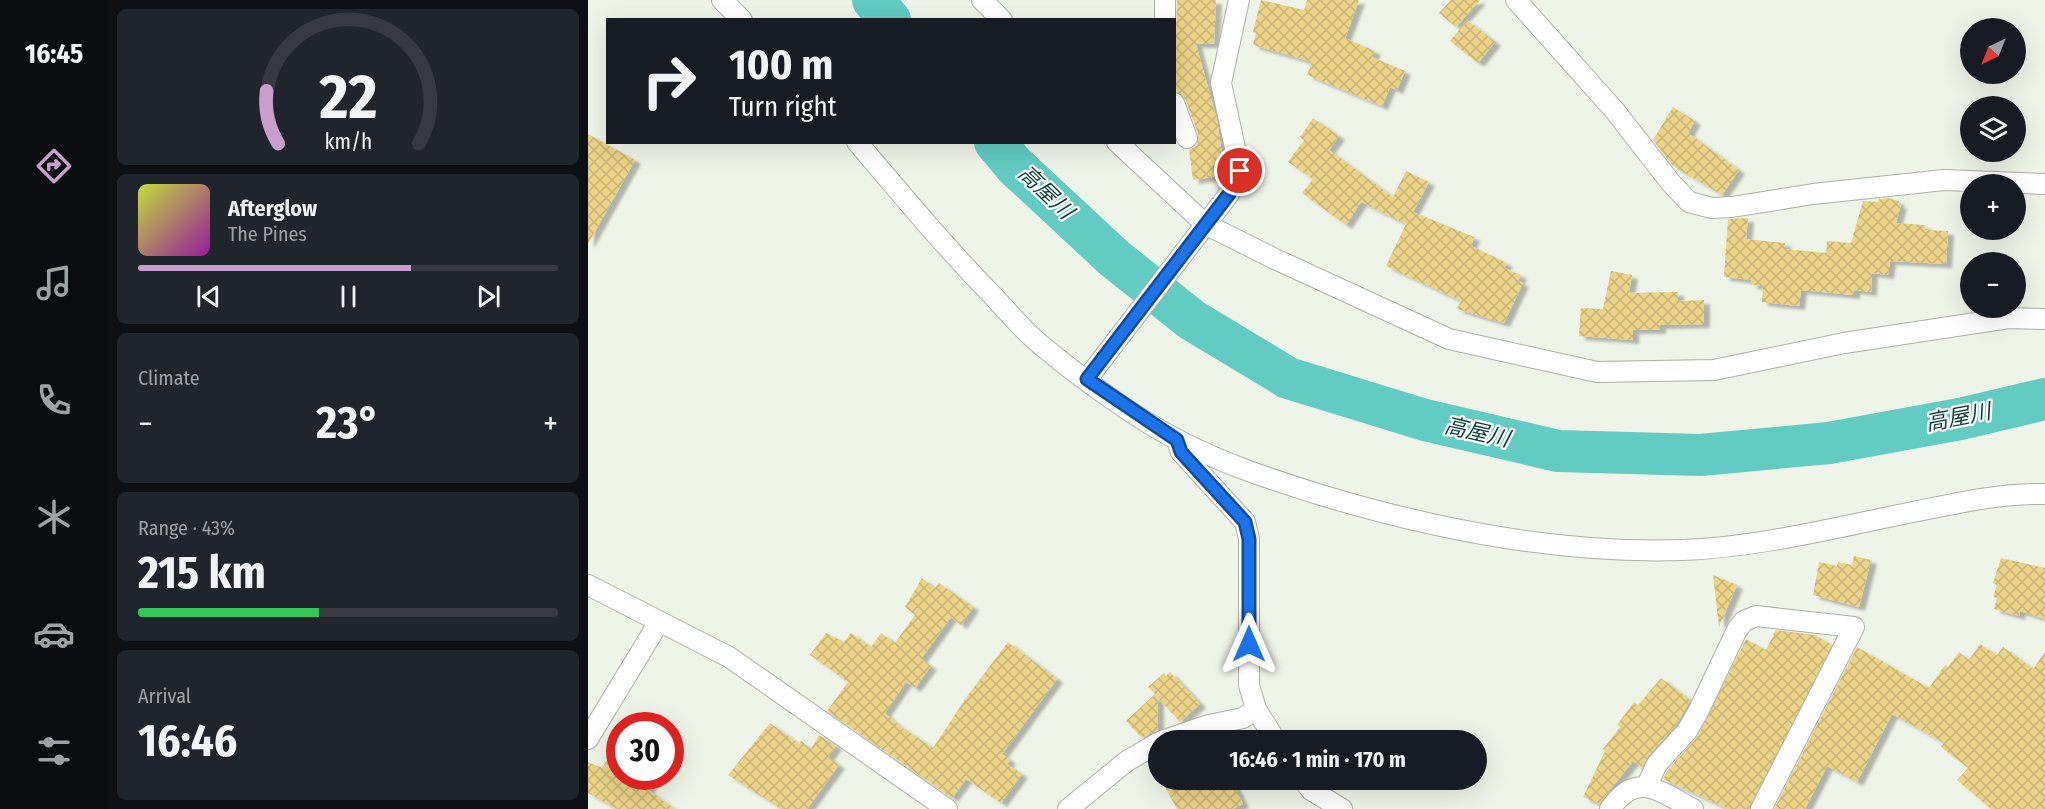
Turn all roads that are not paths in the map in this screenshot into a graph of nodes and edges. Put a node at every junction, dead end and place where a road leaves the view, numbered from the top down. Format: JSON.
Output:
{"nodes":[{"id":1,"x":722,"y":0,"type":"edge"},
{"id":2,"x":982,"y":0,"type":"edge"},
{"id":3,"x":1165,"y":0,"type":"edge"},
{"id":4,"x":1239,"y":0,"type":"edge"},
{"id":5,"x":1516,"y":0,"type":"edge"},
{"id":6,"x":740,"y":18,"type":"edge"},
{"id":7,"x":1000,"y":18,"type":"edge"},
{"id":8,"x":1165,"y":18,"type":"edge"},
{"id":9,"x":1176,"y":108,"type":"edge"},
{"id":10,"x":1187,"y":138,"type":"dead end"},
{"id":11,"x":859,"y":144,"type":"edge"},
{"id":12,"x":1119,"y":144,"type":"edge"},
{"id":13,"x":2045,"y":184,"type":"edge"},
{"id":14,"x":1202,"y":228,"type":"junction"},
{"id":15,"x":2045,"y":319,"type":"edge"},
{"id":16,"x":1089,"y":377,"type":"junction"},
{"id":17,"x":1177,"y":440,"type":"junction"},
{"id":18,"x":2045,"y":494,"type":"edge"},
{"id":19,"x":588,"y":585,"type":"edge"},
{"id":20,"x":659,"y":622,"type":"junction"},
{"id":21,"x":1256,"y":709,"type":"junction"},
{"id":22,"x":1195,"y":730,"type":"edge"},
{"id":23,"x":1269,"y":730,"type":"edge"},
{"id":24,"x":588,"y":739,"type":"edge"},
{"id":25,"x":1148,"y":749,"type":"edge"},
{"id":26,"x":1647,"y":785,"type":"junction"},
{"id":27,"x":1311,"y":790,"type":"edge"},
{"id":28,"x":947,"y":809,"type":"edge"},
{"id":29,"x":1068,"y":809,"type":"edge"},
{"id":30,"x":1342,"y":809,"type":"edge"},
{"id":31,"x":1610,"y":809,"type":"edge"},
{"id":32,"x":1693,"y":809,"type":"edge"},
{"id":33,"x":1761,"y":809,"type":"edge"}],
"edges":[{"from":1,"to":6,"type":"street"},
{"from":2,"to":7,"type":"street"},
{"from":3,"to":8,"type":"street"},
{"from":4,"to":14,"type":"street"},
{"from":5,"to":13,"type":"street"},
{"from":9,"to":10,"type":"street"},
{"from":11,"to":16,"type":"street"},
{"from":12,"to":14,"type":"street"},
{"from":14,"to":15,"type":"street"},
{"from":14,"to":16,"type":"street"},
{"from":16,"to":17,"type":"street"},
{"from":17,"to":18,"type":"street"},
{"from":17,"to":21,"type":"street"},
{"from":19,"to":20,"type":"street"},
{"from":20,"to":24,"type":"street"},
{"from":20,"to":28,"type":"street"},
{"from":21,"to":22,"type":"street"},
{"from":21,"to":23,"type":"street"},
{"from":25,"to":29,"type":"street"},
{"from":26,"to":31,"type":"street"},
{"from":26,"to":32,"type":"street"},
{"from":26,"to":33,"type":"street"},
{"from":27,"to":30,"type":"street"}]}
